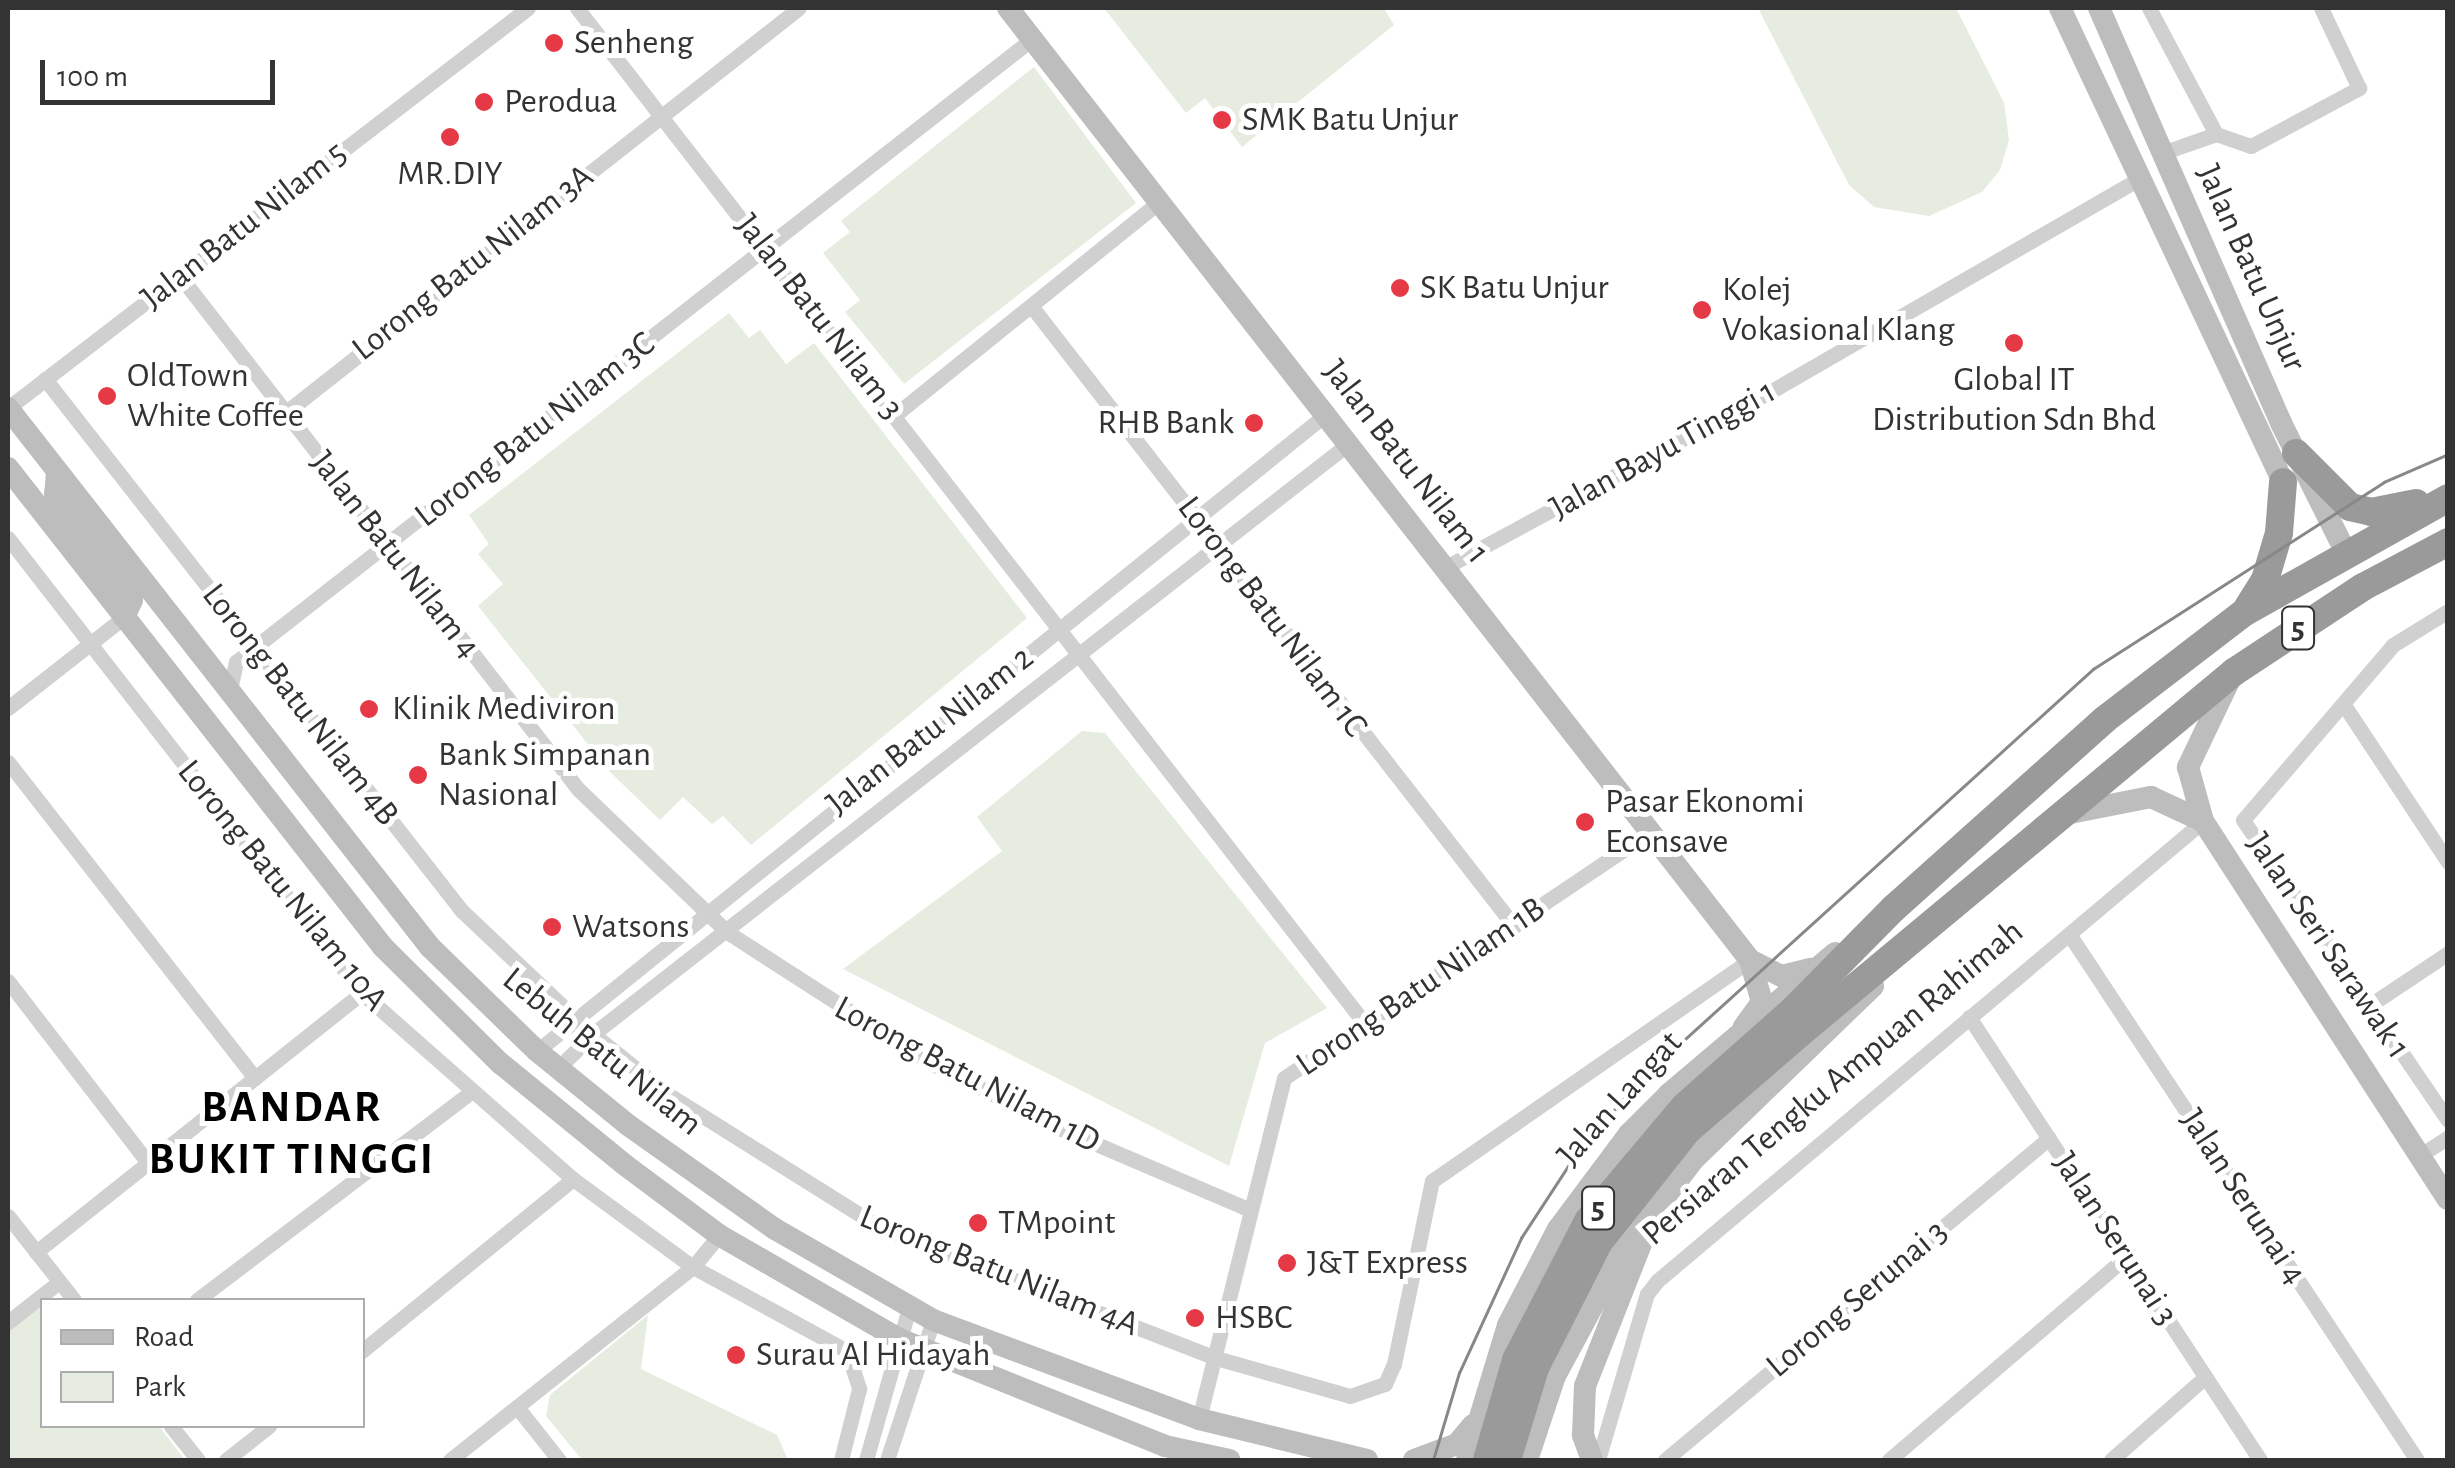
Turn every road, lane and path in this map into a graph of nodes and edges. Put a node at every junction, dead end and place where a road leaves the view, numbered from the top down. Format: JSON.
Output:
{"nodes":[{"id":1,"x":528,"y":8,"type":"edge"},
{"id":2,"x":577,"y":8,"type":"edge"},
{"id":3,"x":799,"y":8,"type":"edge"},
{"id":4,"x":1008,"y":8,"type":"edge"},
{"id":5,"x":2060,"y":8,"type":"edge"},
{"id":6,"x":2099,"y":8,"type":"edge"},
{"id":7,"x":2149,"y":8,"type":"edge"},
{"id":8,"x":2322,"y":8,"type":"edge"},
{"id":9,"x":1032,"y":38,"type":"junction"},
{"id":10,"x":662,"y":114,"type":"junction"},
{"id":11,"x":2216,"y":134,"type":"junction"},
{"id":12,"x":2162,"y":153,"type":"junction"},
{"id":13,"x":2139,"y":179,"type":"junction"},
{"id":14,"x":1160,"y":202,"type":"junction"},
{"id":15,"x":767,"y":248,"type":"junction"},
{"id":16,"x":179,"y":276,"type":"junction"},
{"id":17,"x":1032,"y":307,"type":"junction"},
{"id":18,"x":45,"y":378,"type":"junction"},
{"id":19,"x":8,"y":408,"type":"edge"},
{"id":20,"x":285,"y":412,"type":"junction"},
{"id":21,"x":895,"y":415,"type":"junction"},
{"id":22,"x":1325,"y":415,"type":"junction"},
{"id":23,"x":1348,"y":444,"type":"junction"},
{"id":24,"x":2296,"y":454,"type":"junction"},
{"id":25,"x":8,"y":468,"type":"edge"},
{"id":26,"x":56,"y":473,"type":"junction"},
{"id":27,"x":2283,"y":482,"type":"joint"},
{"id":28,"x":2448,"y":496,"type":"edge"},
{"id":29,"x":1197,"y":520,"type":"junction"},
{"id":30,"x":8,"y":538,"type":"edge"},
{"id":31,"x":2448,"y":542,"type":"edge"},
{"id":32,"x":388,"y":546,"type":"junction"},
{"id":33,"x":1219,"y":546,"type":"junction"},
{"id":34,"x":2346,"y":553,"type":"junction"},
{"id":35,"x":1444,"y":568,"type":"junction"},
{"id":36,"x":2363,"y":587,"type":"junction"},
{"id":37,"x":2448,"y":611,"type":"edge"},
{"id":38,"x":2245,"y":612,"type":"junction"},
{"id":39,"x":124,"y":617,"type":"junction"},
{"id":40,"x":1059,"y":629,"type":"junction"},
{"id":41,"x":88,"y":645,"type":"junction"},
{"id":42,"x":254,"y":648,"type":"junction"},
{"id":43,"x":1080,"y":656,"type":"junction"},
{"id":44,"x":2234,"y":672,"type":"junction"},
{"id":45,"x":230,"y":690,"type":"junction"},
{"id":46,"x":8,"y":708,"type":"edge"},
{"id":47,"x":2346,"y":708,"type":"junction"},
{"id":48,"x":8,"y":762,"type":"edge"},
{"id":49,"x":2060,"y":815,"type":"junction"},
{"id":50,"x":2203,"y":821,"type":"junction"},
{"id":51,"x":1650,"y":832,"type":"junction"},
{"id":52,"x":2448,"y":862,"type":"edge"},
{"id":53,"x":1894,"y":908,"type":"junction"},
{"id":54,"x":704,"y":911,"type":"junction"},
{"id":55,"x":1514,"y":926,"type":"junction"},
{"id":56,"x":727,"y":932,"type":"junction"},
{"id":57,"x":2068,"y":934,"type":"junction"},
{"id":58,"x":2448,"y":953,"type":"edge"},
{"id":59,"x":1901,"y":954,"type":"junction"},
{"id":60,"x":1750,"y":960,"type":"junction"},
{"id":61,"x":1819,"y":965,"type":"junction"},
{"id":62,"x":8,"y":981,"type":"edge"},
{"id":63,"x":362,"y":993,"type":"junction"},
{"id":64,"x":2368,"y":1007,"type":"junction"},
{"id":65,"x":573,"y":1016,"type":"junction"},
{"id":66,"x":1969,"y":1018,"type":"junction"},
{"id":67,"x":1799,"y":1019,"type":"junction"},
{"id":68,"x":1366,"y":1025,"type":"junction"},
{"id":69,"x":1744,"y":1026,"type":"junction"},
{"id":70,"x":593,"y":1034,"type":"junction"},
{"id":71,"x":537,"y":1051,"type":"junction"},
{"id":72,"x":558,"y":1068,"type":"junction"},
{"id":73,"x":255,"y":1078,"type":"junction"},
{"id":74,"x":470,"y":1093,"type":"junction"},
{"id":75,"x":553,"y":1105,"type":"junction"},
{"id":76,"x":2448,"y":1120,"type":"edge"},
{"id":77,"x":2448,"y":1137,"type":"edge"},
{"id":78,"x":2048,"y":1138,"type":"junction"},
{"id":79,"x":2420,"y":1156,"type":"junction"},
{"id":80,"x":148,"y":1162,"type":"junction"},
{"id":81,"x":573,"y":1179,"type":"junction"},
{"id":82,"x":2448,"y":1199,"type":"edge"},
{"id":83,"x":1658,"y":1204,"type":"junction"},
{"id":84,"x":1248,"y":1210,"type":"junction"},
{"id":85,"x":8,"y":1216,"type":"edge"},
{"id":86,"x":719,"y":1234,"type":"junction"},
{"id":87,"x":36,"y":1252,"type":"junction"},
{"id":88,"x":2126,"y":1257,"type":"junction"},
{"id":89,"x":693,"y":1267,"type":"junction"},
{"id":90,"x":59,"y":1282,"type":"junction"},
{"id":91,"x":72,"y":1298,"type":"edge"},
{"id":92,"x":200,"y":1298,"type":"edge"},
{"id":93,"x":909,"y":1308,"type":"junction"},
{"id":94,"x":932,"y":1320,"type":"junction"},
{"id":95,"x":8,"y":1322,"type":"edge"},
{"id":96,"x":899,"y":1339,"type":"junction"},
{"id":97,"x":365,"y":1349,"type":"edge"},
{"id":98,"x":924,"y":1349,"type":"junction"},
{"id":99,"x":1216,"y":1358,"type":"junction"},
{"id":100,"x":1497,"y":1358,"type":"junction"},
{"id":101,"x":1555,"y":1376,"type":"junction"},
{"id":102,"x":2205,"y":1377,"type":"junction"},
{"id":103,"x":517,"y":1407,"type":"junction"},
{"id":104,"x":1200,"y":1419,"type":"junction"},
{"id":105,"x":1478,"y":1419,"type":"junction"},
{"id":106,"x":173,"y":1428,"type":"edge"},
{"id":107,"x":267,"y":1428,"type":"edge"},
{"id":108,"x":198,"y":1460,"type":"edge"},
{"id":109,"x":226,"y":1460,"type":"edge"},
{"id":110,"x":450,"y":1460,"type":"edge"},
{"id":111,"x":559,"y":1460,"type":"edge"},
{"id":112,"x":840,"y":1460,"type":"edge"},
{"id":113,"x":866,"y":1460,"type":"edge"},
{"id":114,"x":887,"y":1460,"type":"edge"},
{"id":115,"x":1230,"y":1460,"type":"edge"},
{"id":116,"x":1367,"y":1460,"type":"edge"},
{"id":117,"x":1414,"y":1460,"type":"edge"},
{"id":118,"x":1467,"y":1460,"type":"edge"},
{"id":119,"x":1487,"y":1460,"type":"edge"},
{"id":120,"x":1507,"y":1460,"type":"edge"},
{"id":121,"x":1527,"y":1460,"type":"edge"},
{"id":122,"x":1595,"y":1460,"type":"edge"},
{"id":123,"x":1665,"y":1460,"type":"edge"},
{"id":124,"x":1889,"y":1460,"type":"edge"},
{"id":125,"x":2110,"y":1460,"type":"edge"},
{"id":126,"x":2260,"y":1460,"type":"edge"},
{"id":127,"x":2417,"y":1460,"type":"edge"}],
"edges":[{"from":1,"to":16,"type":"street","name":"Jalan Batu Nilam 5"},
{"from":2,"to":10,"type":"street","name":"Jalan Batu Nilam 3"},
{"from":3,"to":10,"type":"street","name":"Lorong Batu Nilam 3A"},
{"from":4,"to":9,"type":"main road","name":"Jalan Batu Nilam 1"},
{"from":5,"to":13,"type":"main road","name":"Jalan Batu Unjur"},
{"from":6,"to":12,"type":"main road","name":"Jalan Batu Unjur"},
{"from":7,"to":11,"type":"street"},
{"from":8,"to":11,"type":"street"},
{"from":9,"to":14,"type":"main road","name":"Jalan Batu Nilam 1"},
{"from":9,"to":15,"type":"street","name":"Lorong Batu Nilam 3C"},
{"from":10,"to":15,"type":"street","name":"Jalan Batu Nilam 3"},
{"from":10,"to":20,"type":"street","name":"Lorong Batu Nilam 3A"},
{"from":11,"to":12,"type":"street"},
{"from":12,"to":24,"type":"main road","name":"Jalan Batu Unjur"},
{"from":13,"to":27,"type":"main road","name":"Jalan Batu Unjur"},
{"from":13,"to":35,"type":"street","name":"Jalan Bayu Tinggi 1"},
{"from":14,"to":17,"type":"street"},
{"from":14,"to":22,"type":"main road","name":"Jalan Batu Nilam 1"},
{"from":15,"to":21,"type":"street","name":"Jalan Batu Nilam 3"},
{"from":15,"to":32,"type":"street","name":"Lorong Batu Nilam 3C"},
{"from":16,"to":18,"type":"street","name":"Jalan Batu Nilam 5"},
{"from":16,"to":20,"type":"street","name":"Jalan Batu Nilam 4"},
{"from":17,"to":21,"type":"street"},
{"from":17,"to":29,"type":"street","name":"Lorong Batu Nilam 1C"},
{"from":18,"to":19,"type":"street","name":"Jalan Batu Nilam 5"},
{"from":18,"to":42,"type":"street","name":"Lorong Batu Nilam 4B"},
{"from":19,"to":26,"type":"main road","name":"Lebuh Batu Nilam"},
{"from":20,"to":32,"type":"street","name":"Jalan Batu Nilam 4"},
{"from":21,"to":40,"type":"street","name":"Jalan Batu Nilam 3"},
{"from":22,"to":23,"type":"main road","name":"Jalan Batu Nilam 1"},
{"from":22,"to":29,"type":"street","name":"Jalan Batu Nilam 2"},
{"from":23,"to":33,"type":"street","name":"Jalan Batu Nilam 2"},
{"from":23,"to":35,"type":"main road","name":"Jalan Batu Nilam 1"},
{"from":24,"to":28,"type":"highway"},
{"from":24,"to":34,"type":"main road","name":"Jalan Batu Unjur"},
{"from":25,"to":39,"type":"main road","name":"Lebuh Batu Nilam"},
{"from":26,"to":39,"type":"main road"},
{"from":26,"to":45,"type":"main road","name":"Lebuh Batu Nilam"},
{"from":27,"to":38,"type":"highway"},
{"from":28,"to":34,"type":"highway","number":"5"},
{"from":29,"to":33,"type":"street","name":"Lorong Batu Nilam 1C"},
{"from":29,"to":40,"type":"street","name":"Jalan Batu Nilam 2"},
{"from":30,"to":41,"type":"street","name":"Lorong Batu Nilam 10A"},
{"from":31,"to":36,"type":"highway","number":"5"},
{"from":32,"to":42,"type":"street","name":"Lorong Batu Nilam 3C"},
{"from":32,"to":54,"type":"street","name":"Jalan Batu Nilam 4"},
{"from":33,"to":43,"type":"street","name":"Jalan Batu Nilam 2"},
{"from":33,"to":55,"type":"street","name":"Lorong Batu Nilam 1C"},
{"from":34,"to":36,"type":"highway"},
{"from":34,"to":38,"type":"highway","name":"Jalan Langat","number":"5"},
{"from":35,"to":51,"type":"main road","name":"Jalan Batu Nilam 1"},
{"from":36,"to":44,"type":"highway","number":"5"},
{"from":37,"to":47,"type":"street"},
{"from":38,"to":53,"type":"highway","name":"Jalan Langat","number":"5"},
{"from":39,"to":41,"type":"street"},
{"from":39,"to":75,"type":"main road","name":"Lebuh Batu Nilam"},
{"from":40,"to":43,"type":"street"},
{"from":40,"to":54,"type":"street","name":"Jalan Batu Nilam 2"},
{"from":41,"to":46,"type":"street"},
{"from":41,"to":63,"type":"street","name":"Lorong Batu Nilam 10A"},
{"from":42,"to":45,"type":"street"},
{"from":42,"to":65,"type":"street","name":"Lorong Batu Nilam 4B"},
{"from":43,"to":56,"type":"street","name":"Jalan Batu Nilam 2"},
{"from":43,"to":68,"type":"street"},
{"from":44,"to":49,"type":"highway","number":"5"},
{"from":44,"to":50,"type":"main road"},
{"from":45,"to":71,"type":"main road","name":"Lebuh Batu Nilam"},
{"from":47,"to":52,"type":"street"},
{"from":47,"to":64,"type":"street","name":"Jalan Seri Sarawak 1"},
{"from":48,"to":73,"type":"street"},
{"from":49,"to":50,"type":"main road"},
{"from":49,"to":59,"type":"highway","name":"Jalan Langat","number":"5"},
{"from":50,"to":57,"type":"street","name":"Persiaran Tengku Ampuan Rahimah"},
{"from":50,"to":79,"type":"main road"},
{"from":51,"to":55,"type":"street","name":"Lorong Batu Nilam 1B"},
{"from":51,"to":60,"type":"main road","name":"Jalan Batu Nilam 1"},
{"from":53,"to":61,"type":"main road","name":"Jalan Langat","number":"5"},
{"from":53,"to":67,"type":"highway","name":"Jalan Langat","number":"5"},
{"from":54,"to":56,"type":"street","name":"Lorong Batu Nilam 1D"},
{"from":54,"to":65,"type":"street","name":"Jalan Batu Nilam 2"},
{"from":55,"to":68,"type":"street","name":"Lorong Batu Nilam 1B"},
{"from":56,"to":70,"type":"street","name":"Jalan Batu Nilam 2"},
{"from":56,"to":84,"type":"street","name":"Lorong Batu Nilam 1D"},
{"from":57,"to":66,"type":"street","name":"Persiaran Tengku Ampuan Rahimah"},
{"from":57,"to":127,"type":"street","name":"Jalan Serunai 4"},
{"from":58,"to":64,"type":"street"},
{"from":59,"to":67,"type":"highway","name":"Jalan Langat","number":"5"},
{"from":59,"to":83,"type":"main road","name":"Jalan Langat","number":"5"},
{"from":60,"to":61,"type":"main road"},
{"from":60,"to":69,"type":"main road"},
{"from":60,"to":99,"type":"street","name":"Lorong Batu Nilam 4A"},
{"from":61,"to":69,"type":"main road","name":"Jalan Langat","number":"5"},
{"from":62,"to":80,"type":"street"},
{"from":63,"to":73,"type":"street"},
{"from":63,"to":74,"type":"street","name":"Lorong Batu Nilam 10A"},
{"from":64,"to":76,"type":"street","name":"Jalan Seri Sarawak 1"},
{"from":65,"to":71,"type":"street","name":"Jalan Batu Nilam 2"},
{"from":66,"to":78,"type":"street","name":"Jalan Serunai 3"},
{"from":66,"to":122,"type":"street","name":"Persiaran Tengku Ampuan Rahimah"},
{"from":67,"to":119,"type":"highway","name":"Jalan Langat","number":"5","bridge":true},
{"from":67,"to":120,"type":"highway","name":"Jalan Langat","number":"5","bridge":true},
{"from":68,"to":84,"type":"street","name":"Lorong Batu Nilam 1B"},
{"from":69,"to":100,"type":"main road","name":"Jalan Langat","number":"5"},
{"from":70,"to":72,"type":"street","name":"Jalan Batu Nilam 2"},
{"from":70,"to":99,"type":"street","name":"Lorong Batu Nilam 4A"},
{"from":71,"to":72,"type":"main road","name":"Lebuh Batu Nilam"},
{"from":71,"to":75,"type":"main road"},
{"from":72,"to":93,"type":"main road","name":"Lebuh Batu Nilam"},
{"from":73,"to":80,"type":"street"},
{"from":74,"to":81,"type":"street","name":"Lorong Batu Nilam 10A"},
{"from":74,"to":92,"type":"street"},
{"from":75,"to":86,"type":"main road","name":"Lebuh Batu Nilam"},
{"from":77,"to":79,"type":"street"},
{"from":78,"to":88,"type":"street","name":"Jalan Serunai 3"},
{"from":78,"to":123,"type":"street","name":"Lorong Serunai 3"},
{"from":79,"to":82,"type":"main road"},
{"from":80,"to":87,"type":"street"},
{"from":81,"to":89,"type":"street","name":"Lorong Batu Nilam 10A"},
{"from":81,"to":97,"type":"street"},
{"from":83,"to":101,"type":"main road","name":"Jalan Langat","number":"5"},
{"from":83,"to":122,"type":"main road"},
{"from":84,"to":99,"type":"street","name":"Lorong Batu Nilam 1B"},
{"from":85,"to":87,"type":"street"},
{"from":86,"to":89,"type":"street"},
{"from":86,"to":96,"type":"main road","name":"Lebuh Batu Nilam"},
{"from":87,"to":90,"type":"street"},
{"from":88,"to":102,"type":"street","name":"Jalan Serunai 3"},
{"from":88,"to":124,"type":"street"},
{"from":89,"to":103,"type":"street"},
{"from":89,"to":112,"type":"street","name":"Lorong Batu Nilam 10A"},
{"from":90,"to":91,"type":"street"},
{"from":90,"to":95,"type":"street"},
{"from":93,"to":94,"type":"main road","name":"Lebuh Batu Nilam"},
{"from":93,"to":96,"type":"street"},
{"from":94,"to":98,"type":"street"},
{"from":94,"to":104,"type":"main road","name":"Lebuh Batu Nilam"},
{"from":96,"to":98,"type":"main road","name":"Lebuh Batu Nilam"},
{"from":96,"to":113,"type":"street"},
{"from":98,"to":114,"type":"street"},
{"from":98,"to":115,"type":"main road","name":"Lebuh Batu Nilam"},
{"from":99,"to":104,"type":"street","name":"Lorong Batu Nilam 1B"},
{"from":100,"to":101,"type":"main road"},
{"from":100,"to":105,"type":"main road","name":"Jalan Langat","number":"5"},
{"from":101,"to":121,"type":"main road","name":"Jalan Langat","number":"5"},
{"from":102,"to":125,"type":"street"},
{"from":102,"to":126,"type":"street","name":"Jalan Serunai 3"},
{"from":103,"to":110,"type":"street"},
{"from":103,"to":111,"type":"street"},
{"from":104,"to":116,"type":"main road","name":"Lebuh Batu Nilam"},
{"from":105,"to":117,"type":"main road"},
{"from":105,"to":118,"type":"main road","name":"Jalan Langat","number":"5"},
{"from":106,"to":108,"type":"street"},
{"from":107,"to":109,"type":"street"}]}
